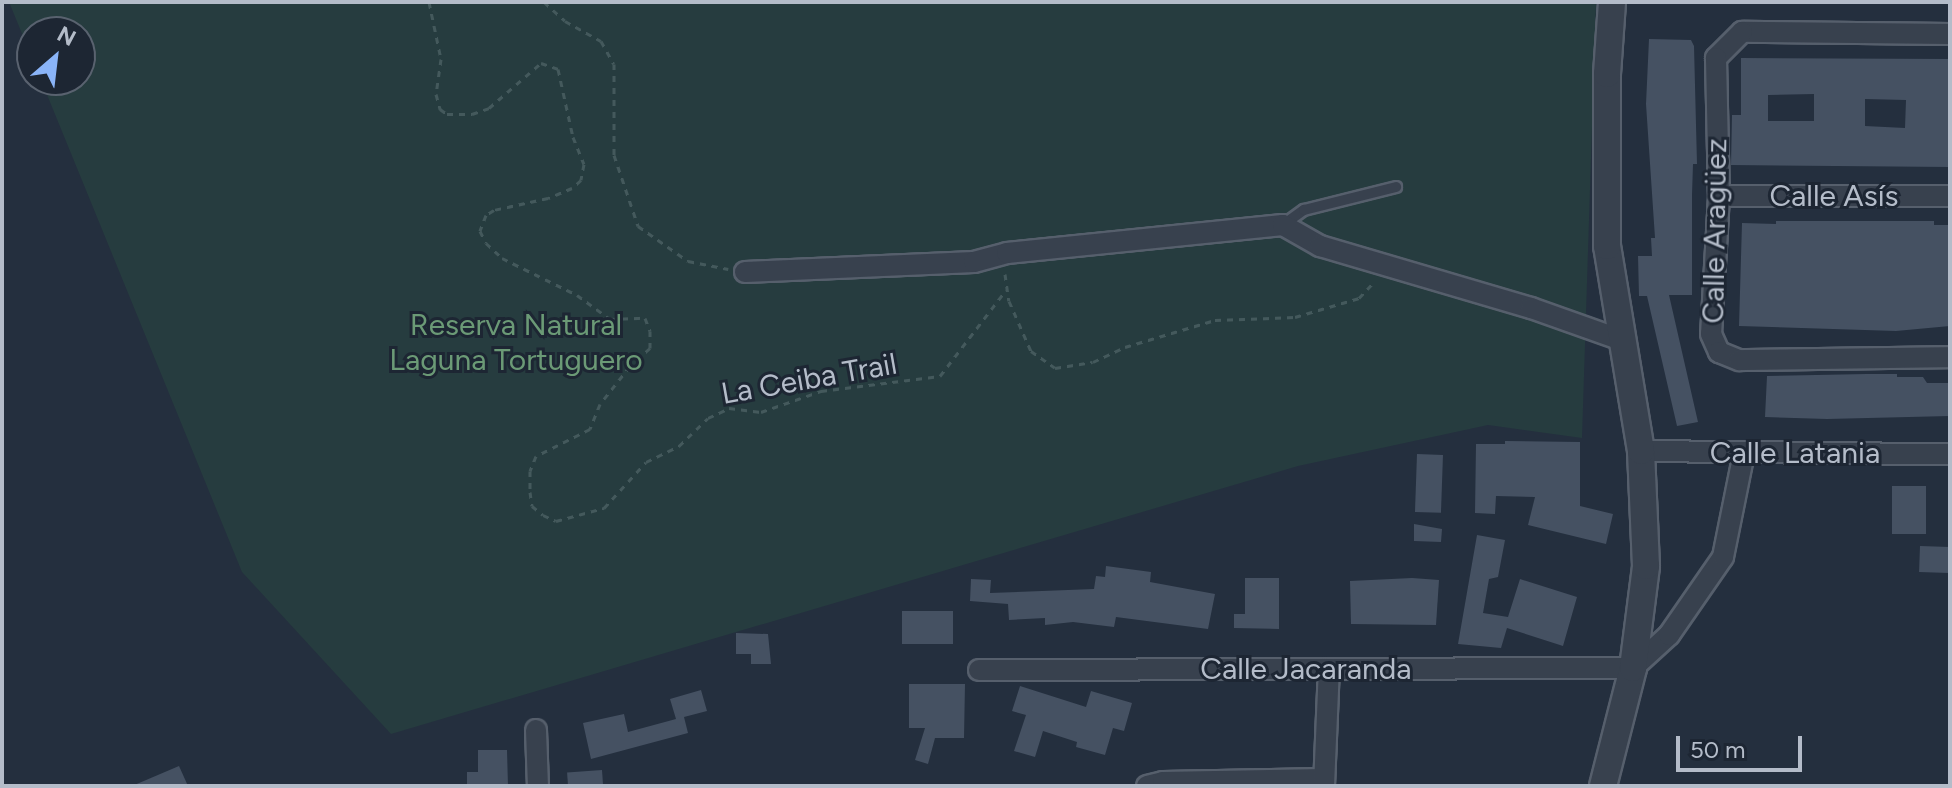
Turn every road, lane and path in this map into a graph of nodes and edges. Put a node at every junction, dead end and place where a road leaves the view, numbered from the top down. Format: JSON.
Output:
{"nodes":[{"id":1,"x":429,"y":2,"type":"edge"},
{"id":2,"x":544,"y":2,"type":"edge"},
{"id":3,"x":1612,"y":2,"type":"edge"},
{"id":4,"x":1950,"y":34,"type":"edge"},
{"id":5,"x":1396,"y":187,"type":"dead end"},
{"id":6,"x":1719,"y":196,"type":"junction"},
{"id":7,"x":1950,"y":196,"type":"edge"},
{"id":8,"x":1283,"y":225,"type":"junction"},
{"id":9,"x":1007,"y":253,"type":"junction"},
{"id":10,"x":1384,"y":265,"type":"junction"},
{"id":11,"x":745,"y":272,"type":"joint"},
{"id":12,"x":1006,"y":290,"type":"junction"},
{"id":13,"x":1624,"y":341,"type":"junction"},
{"id":14,"x":1950,"y":357,"type":"edge"},
{"id":15,"x":1641,"y":451,"type":"junction"},
{"id":16,"x":1744,"y":453,"type":"junction"},
{"id":17,"x":1950,"y":454,"type":"edge"},
{"id":18,"x":1633,"y":668,"type":"junction"},
{"id":19,"x":1329,"y":669,"type":"junction"},
{"id":20,"x":979,"y":670,"type":"dead end"},
{"id":21,"x":536,"y":730,"type":"dead end"},
{"id":22,"x":1324,"y":782,"type":"edge"},
{"id":23,"x":538,"y":786,"type":"edge"},
{"id":24,"x":1147,"y":786,"type":"edge"},
{"id":25,"x":1603,"y":786,"type":"edge"}],
"edges":[{"from":1,"to":12,"type":"path","name":"La Ceiba Trail"},
{"from":2,"to":11,"type":"path"},
{"from":3,"to":13,"type":"street"},
{"from":4,"to":6,"type":"street","name":"Calle Aragüez"},
{"from":5,"to":8,"type":"lane"},
{"from":6,"to":7,"type":"street","name":"Calle Asís"},
{"from":6,"to":14,"type":"street","name":"Calle Aragüez"},
{"from":8,"to":9,"type":"street"},
{"from":8,"to":10,"type":"street"},
{"from":9,"to":11,"type":"street"},
{"from":9,"to":12,"type":"path"},
{"from":10,"to":12,"type":"path"},
{"from":10,"to":13,"type":"street"},
{"from":13,"to":15,"type":"street"},
{"from":15,"to":16,"type":"street","name":"Calle Latania"},
{"from":15,"to":18,"type":"street"},
{"from":16,"to":17,"type":"street","name":"Calle Latania"},
{"from":16,"to":18,"type":"street"},
{"from":18,"to":19,"type":"street","name":"Calle Jacaranda"},
{"from":18,"to":25,"type":"street"},
{"from":19,"to":20,"type":"street","name":"Calle Jacaranda"},
{"from":19,"to":22,"type":"street"},
{"from":21,"to":23,"type":"street"},
{"from":22,"to":24,"type":"street"}]}
